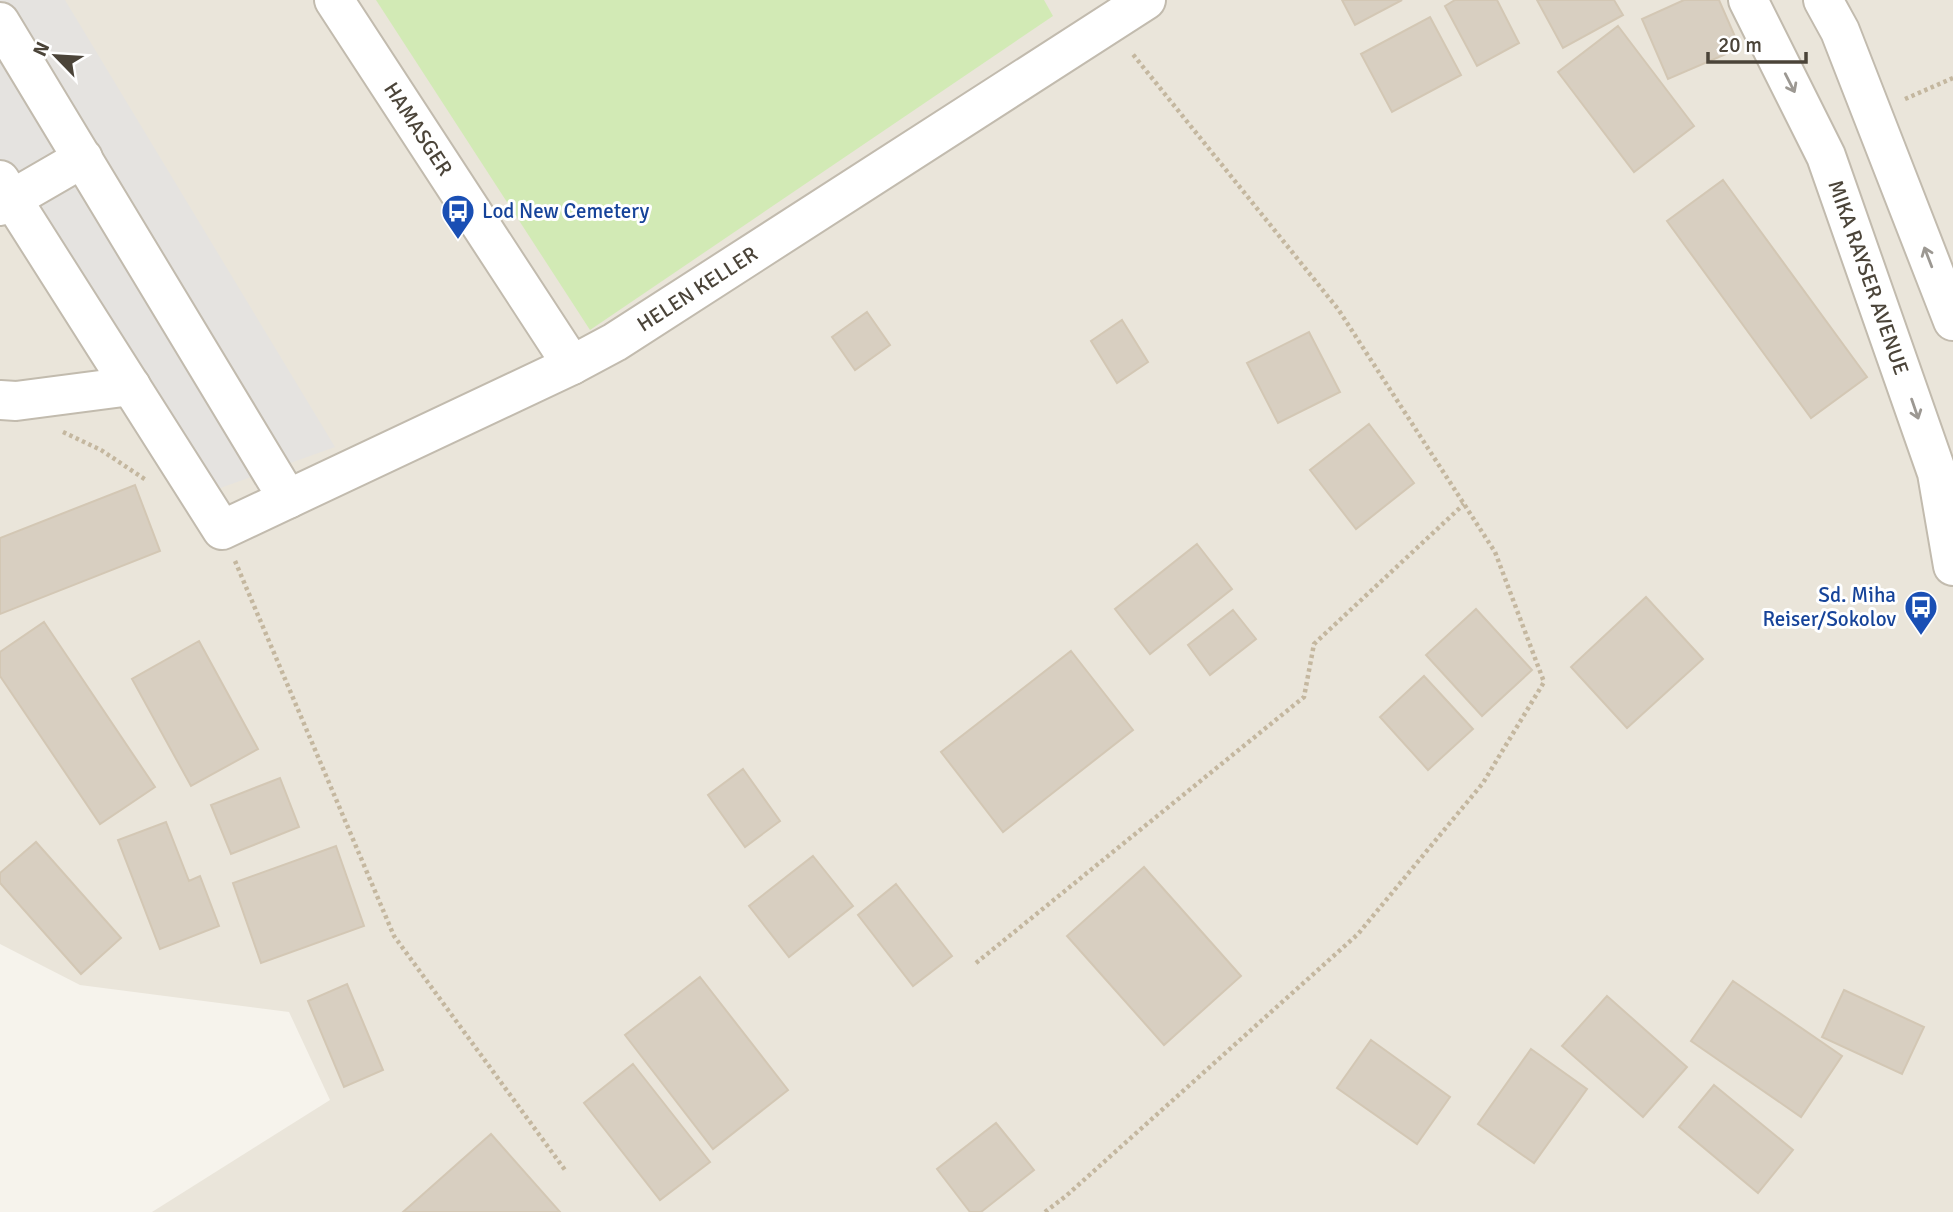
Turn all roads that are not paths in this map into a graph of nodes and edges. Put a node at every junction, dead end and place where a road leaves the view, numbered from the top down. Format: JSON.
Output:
{"nodes":[{"id":1,"x":334,"y":0,"type":"edge"},
{"id":2,"x":1146,"y":0,"type":"edge"},
{"id":3,"x":1748,"y":0,"type":"edge"},
{"id":4,"x":1823,"y":0,"type":"edge"},
{"id":5,"x":0,"y":22,"type":"edge"},
{"id":6,"x":83,"y":158,"type":"junction"},
{"id":7,"x":4,"y":195,"type":"edge"},
{"id":8,"x":1953,"y":321,"type":"edge"},
{"id":9,"x":572,"y":365,"type":"junction"},
{"id":10,"x":131,"y":386,"type":"junction"},
{"id":11,"x":0,"y":400,"type":"edge"},
{"id":12,"x":288,"y":499,"type":"junction"},
{"id":13,"x":1953,"y":566,"type":"edge"}],
"edges":[{"from":1,"to":9,"type":"street","name":"HAMASGER"},
{"from":2,"to":9,"type":"street","name":"HELEN KELLER"},
{"from":3,"to":13,"type":"street","name":"MIKA RAYSER AVENUE","one_way":true},
{"from":8,"to":4,"type":"street","one_way":true},
{"from":5,"to":6,"type":"street"},
{"from":6,"to":7,"type":"street"},
{"from":6,"to":12,"type":"street"},
{"from":7,"to":10,"type":"street"},
{"from":9,"to":12,"type":"street","name":"HELEN KELLER"},
{"from":10,"to":11,"type":"street"},
{"from":10,"to":12,"type":"street","name":"HELEN KELLER"}]}
